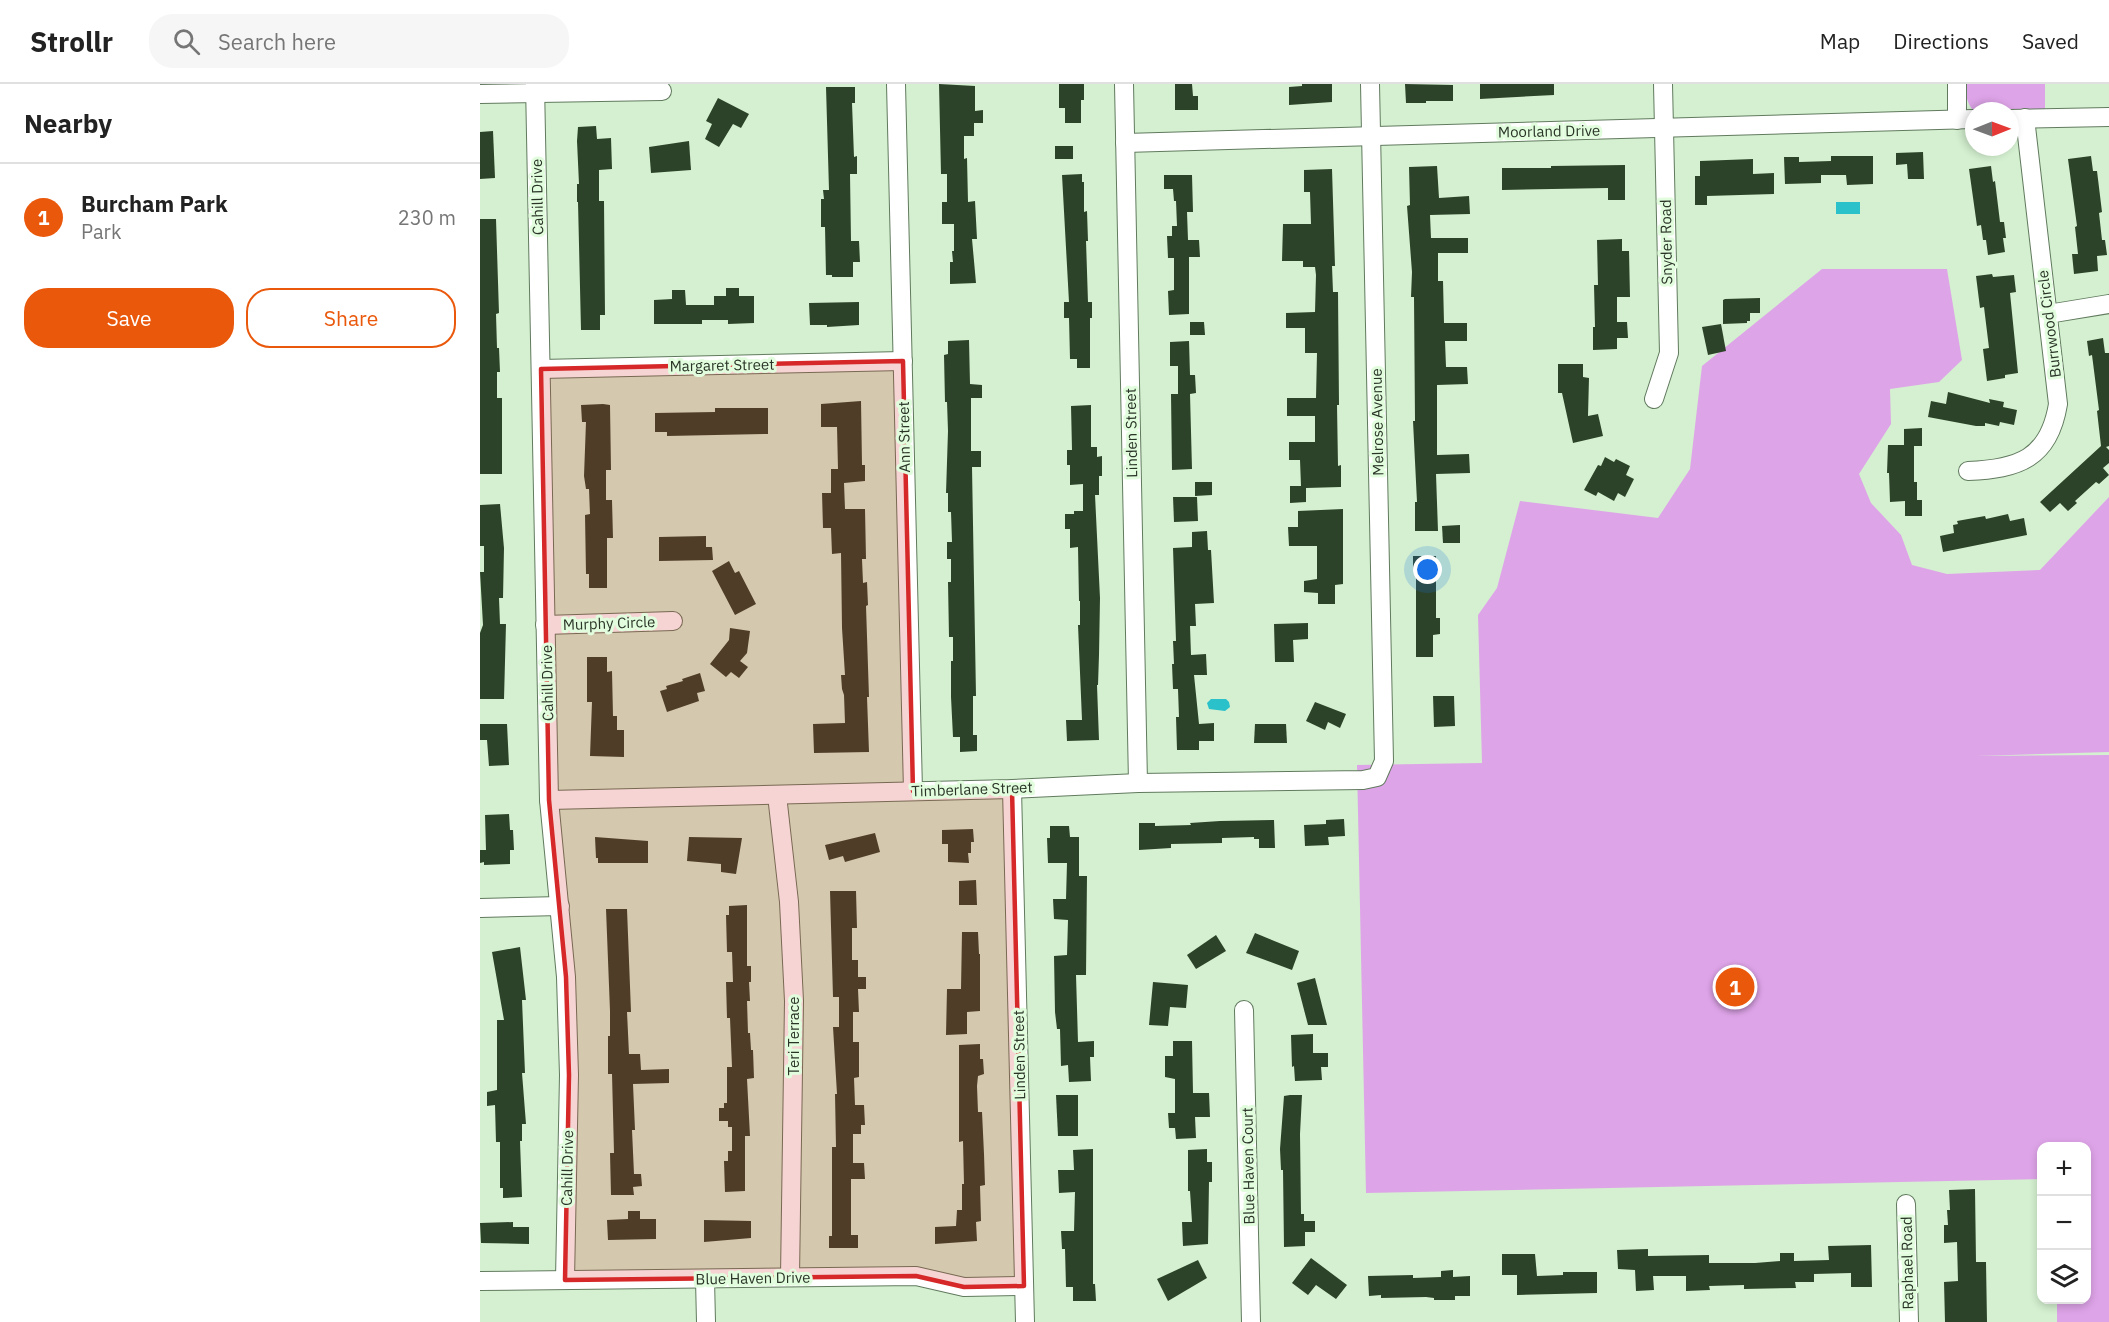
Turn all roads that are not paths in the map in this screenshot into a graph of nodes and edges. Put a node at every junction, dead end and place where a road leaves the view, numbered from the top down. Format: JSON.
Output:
{"nodes":[{"id":1,"x":896,"y":84,"type":"edge"},
{"id":2,"x":1124,"y":84,"type":"edge"},
{"id":3,"x":1370,"y":84,"type":"edge"},
{"id":4,"x":1663,"y":84,"type":"edge"},
{"id":5,"x":1957,"y":84,"type":"edge"},
{"id":6,"x":535,"y":89,"type":"edge"},
{"id":7,"x":662,"y":91,"type":"dead end"},
{"id":8,"x":480,"y":94,"type":"edge"},
{"id":9,"x":2109,"y":117,"type":"edge"},
{"id":10,"x":2019,"y":118,"type":"edge"},
{"id":11,"x":1965,"y":120,"type":"edge"},
{"id":12,"x":1664,"y":128,"type":"junction"},
{"id":13,"x":2019,"y":131,"type":"edge"},
{"id":14,"x":1371,"y":135,"type":"junction"},
{"id":15,"x":1125,"y":143,"type":"junction"},
{"id":16,"x":2109,"y":304,"type":"edge"},
{"id":17,"x":2048,"y":314,"type":"junction"},
{"id":18,"x":903,"y":361,"type":"junction"},
{"id":19,"x":541,"y":369,"type":"junction"},
{"id":20,"x":1654,"y":399,"type":"dead end"},
{"id":21,"x":1968,"y":471,"type":"dead end"},
{"id":22,"x":673,"y":621,"type":"dead end"},
{"id":23,"x":545,"y":625,"type":"junction"},
{"id":24,"x":1384,"y":761,"type":"joint"},
{"id":25,"x":1138,"y":783,"type":"junction"},
{"id":26,"x":1012,"y":789,"type":"junction"},
{"id":27,"x":913,"y":791,"type":"junction"},
{"id":28,"x":777,"y":795,"type":"junction"},
{"id":29,"x":549,"y":800,"type":"junction"},
{"id":30,"x":560,"y":906,"type":"junction"},
{"id":31,"x":480,"y":908,"type":"edge"},
{"id":32,"x":1244,"y":1010,"type":"dead end"},
{"id":33,"x":1906,"y":1204,"type":"dead end"},
{"id":34,"x":790,"y":1278,"type":"junction"},
{"id":35,"x":705,"y":1279,"type":"junction"},
{"id":36,"x":565,"y":1280,"type":"junction"},
{"id":37,"x":480,"y":1281,"type":"edge"},
{"id":38,"x":1024,"y":1286,"type":"junction"},
{"id":39,"x":706,"y":1322,"type":"edge"},
{"id":40,"x":1025,"y":1322,"type":"edge"},
{"id":41,"x":1251,"y":1322,"type":"edge"},
{"id":42,"x":1909,"y":1322,"type":"edge"}],
"edges":[{"from":1,"to":18,"type":"street","name":"Ann Street"},
{"from":2,"to":15,"type":"street","name":"Linden Street"},
{"from":3,"to":14,"type":"street","name":"Melrose Avenue"},
{"from":4,"to":12,"type":"street","name":"Snyder Road"},
{"from":5,"to":11,"type":"street"},
{"from":6,"to":7,"type":"street"},
{"from":6,"to":8,"type":"street"},
{"from":6,"to":19,"type":"street","name":"Cahill Drive"},
{"from":9,"to":10,"type":"street"},
{"from":11,"to":12,"type":"street","name":"Moorland Drive"},
{"from":12,"to":14,"type":"street","name":"Moorland Drive"},
{"from":12,"to":20,"type":"street","name":"Snyder Road"},
{"from":13,"to":17,"type":"street","name":"Burrwood Circle"},
{"from":14,"to":15,"type":"street","name":"Moorland Drive"},
{"from":14,"to":24,"type":"street","name":"Melrose Avenue"},
{"from":15,"to":25,"type":"street","name":"Linden Street"},
{"from":16,"to":17,"type":"street"},
{"from":17,"to":21,"type":"street","name":"Burrwood Circle"},
{"from":18,"to":19,"type":"street","name":"Margaret Street"},
{"from":18,"to":27,"type":"street","name":"Ann Street"},
{"from":19,"to":23,"type":"street","name":"Cahill Drive"},
{"from":22,"to":23,"type":"street","name":"Murphy Circle"},
{"from":23,"to":29,"type":"street","name":"Cahill Drive"},
{"from":24,"to":25,"type":"street","name":"Timberlane Street"},
{"from":25,"to":26,"type":"street","name":"Timberlane Street"},
{"from":26,"to":27,"type":"street","name":"Timberlane Street"},
{"from":26,"to":38,"type":"street","name":"Linden Street"},
{"from":27,"to":28,"type":"street","name":"Timberlane Street"},
{"from":28,"to":29,"type":"street","name":"Timberlane Street"},
{"from":28,"to":34,"type":"street","name":"Teri Terrace"},
{"from":29,"to":30,"type":"street","name":"Cahill Drive"},
{"from":30,"to":31,"type":"street"},
{"from":30,"to":36,"type":"street","name":"Cahill Drive"},
{"from":32,"to":41,"type":"street","name":"Blue Haven Court"},
{"from":33,"to":42,"type":"street","name":"Raphael Road"},
{"from":34,"to":35,"type":"street","name":"Blue Haven Drive"},
{"from":34,"to":38,"type":"street","name":"Blue Haven Drive"},
{"from":35,"to":36,"type":"street","name":"Blue Haven Drive"},
{"from":35,"to":39,"type":"street"},
{"from":36,"to":37,"type":"street","name":"Blue Haven Drive"},
{"from":38,"to":40,"type":"street","name":"Linden Street"}]}
